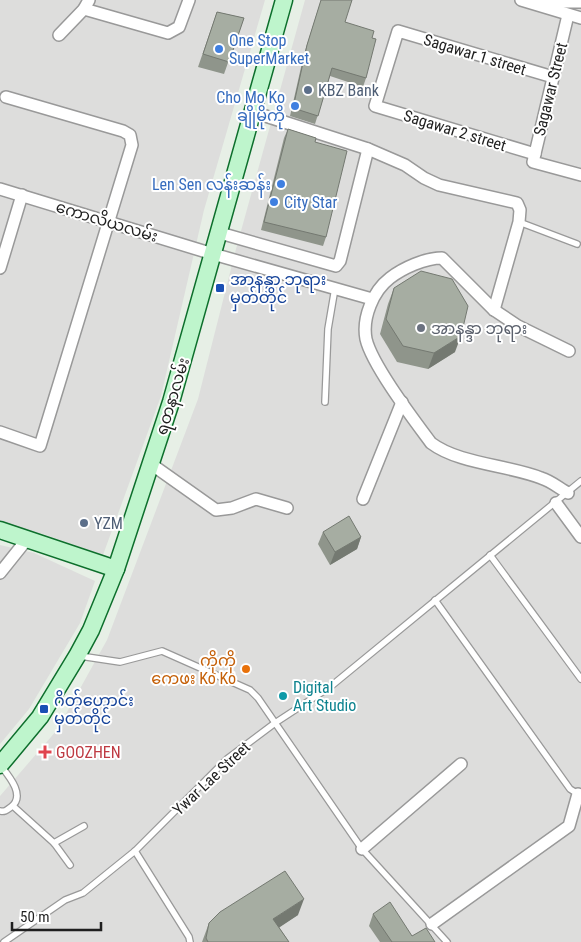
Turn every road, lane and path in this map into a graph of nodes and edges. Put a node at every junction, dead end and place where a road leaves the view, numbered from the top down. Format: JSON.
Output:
{"nodes":[{"id":1,"x":189,"y":0,"type":"edge"},
{"id":2,"x":284,"y":0,"type":"edge"},
{"id":3,"x":525,"y":1,"type":"edge"},
{"id":4,"x":581,"y":2,"type":"edge"},
{"id":5,"x":86,"y":4,"type":"edge"},
{"id":6,"x":568,"y":15,"type":"junction"},
{"id":7,"x":581,"y":18,"type":"edge"},
{"id":8,"x":59,"y":35,"type":"dead end"},
{"id":9,"x":553,"y":77,"type":"junction"},
{"id":10,"x":6,"y":97,"type":"dead end"},
{"id":11,"x":375,"y":106,"type":"joint"},
{"id":12,"x":253,"y":112,"type":"junction"},
{"id":13,"x":368,"y":149,"type":"junction"},
{"id":14,"x":534,"y":158,"type":"junction"},
{"id":15,"x":581,"y":175,"type":"edge"},
{"id":16,"x":0,"y":189,"type":"edge"},
{"id":17,"x":22,"y":195,"type":"junction"},
{"id":18,"x":108,"y":222,"type":"junction"},
{"id":19,"x":519,"y":222,"type":"junction"},
{"id":20,"x":220,"y":233,"type":"junction"},
{"id":21,"x":577,"y":244,"type":"dead end"},
{"id":22,"x":213,"y":254,"type":"junction"},
{"id":23,"x":0,"y":268,"type":"edge"},
{"id":24,"x":335,"y":288,"type":"junction"},
{"id":25,"x":372,"y":299,"type":"junction"},
{"id":26,"x":494,"y":310,"type":"junction"},
{"id":27,"x":569,"y":351,"type":"dead end"},
{"id":28,"x":325,"y":402,"type":"dead end"},
{"id":29,"x":402,"y":402,"type":"junction"},
{"id":30,"x":0,"y":432,"type":"edge"},
{"id":31,"x":151,"y":464,"type":"junction"},
{"id":32,"x":581,"y":481,"type":"edge"},
{"id":33,"x":568,"y":493,"type":"junction"},
{"id":34,"x":362,"y":499,"type":"dead end"},
{"id":35,"x":556,"y":503,"type":"junction"},
{"id":36,"x":287,"y":508,"type":"dead end"},
{"id":37,"x":0,"y":530,"type":"edge"},
{"id":38,"x":581,"y":537,"type":"edge"},
{"id":39,"x":28,"y":538,"type":"junction"},
{"id":40,"x":490,"y":555,"type":"junction"},
{"id":41,"x":116,"y":570,"type":"junction"},
{"id":42,"x":0,"y":573,"type":"edge"},
{"id":43,"x":435,"y":600,"type":"junction"},
{"id":44,"x":77,"y":656,"type":"junction"},
{"id":45,"x":581,"y":679,"type":"edge"},
{"id":46,"x":275,"y":723,"type":"junction"},
{"id":47,"x":461,"y":764,"type":"dead end"},
{"id":48,"x":0,"y":765,"type":"edge"},
{"id":49,"x":579,"y":792,"type":"edge"},
{"id":50,"x":13,"y":806,"type":"junction"},
{"id":51,"x":0,"y":811,"type":"edge"},
{"id":52,"x":84,"y":826,"type":"dead end"},
{"id":53,"x":54,"y":843,"type":"junction"},
{"id":54,"x":362,"y":849,"type":"junction"},
{"id":55,"x":135,"y":851,"type":"junction"},
{"id":56,"x":70,"y":865,"type":"dead end"},
{"id":57,"x":432,"y":924,"type":"junction"},
{"id":58,"x":4,"y":942,"type":"edge"},
{"id":59,"x":190,"y":942,"type":"edge"},
{"id":60,"x":447,"y":942,"type":"edge"}],
"edges":[{"from":1,"to":5,"type":"street"},
{"from":2,"to":12,"type":"main road","name":"ရတနာလမ်း"},
{"from":3,"to":4,"type":"street"},
{"from":3,"to":6,"type":"street"},
{"from":5,"to":8,"type":"street"},
{"from":6,"to":7,"type":"street"},
{"from":6,"to":9,"type":"street","name":"Sagawar Street"},
{"from":9,"to":11,"type":"street","name":"Sagawar 1 street"},
{"from":9,"to":14,"type":"street","name":"Sagawar Street"},
{"from":10,"to":18,"type":"street"},
{"from":11,"to":14,"type":"street","name":"Sagawar 2 street"},
{"from":12,"to":13,"type":"street"},
{"from":12,"to":20,"type":"main road","name":"ရတနာလမ်း"},
{"from":13,"to":19,"type":"street"},
{"from":13,"to":20,"type":"street"},
{"from":14,"to":15,"type":"street","name":"Sagawar 2 street"},
{"from":16,"to":17,"type":"street","name":"ကောလိယလမ်း"},
{"from":17,"to":18,"type":"street","name":"ကောလိယလမ်း"},
{"from":17,"to":23,"type":"street"},
{"from":18,"to":22,"type":"street","name":"ကောလိယလမ်း"},
{"from":18,"to":30,"type":"street"},
{"from":19,"to":21,"type":"lane"},
{"from":19,"to":26,"type":"street"},
{"from":20,"to":22,"type":"main road","name":"ရတနာလမ်း"},
{"from":22,"to":24,"type":"street","name":"ကောလိယလမ်း"},
{"from":22,"to":31,"type":"main road","name":"ရတနာလမ်း"},
{"from":24,"to":25,"type":"street","name":"ကောလိယလမ်း"},
{"from":24,"to":28,"type":"lane"},
{"from":25,"to":26,"type":"street"},
{"from":25,"to":29,"type":"street"},
{"from":26,"to":27,"type":"street"},
{"from":29,"to":33,"type":"street"},
{"from":29,"to":34,"type":"street"},
{"from":31,"to":36,"type":"street"},
{"from":31,"to":41,"type":"main road","name":"ရတနာလမ်း"},
{"from":32,"to":33,"type":"lane","name":"Ywar Lae Street"},
{"from":33,"to":35,"type":"lane","name":"Ywar Lae Street"},
{"from":35,"to":38,"type":"street"},
{"from":35,"to":40,"type":"lane","name":"Ywar Lae Street"},
{"from":37,"to":39,"type":"main road"},
{"from":39,"to":41,"type":"main road"},
{"from":39,"to":42,"type":"street"},
{"from":40,"to":43,"type":"lane","name":"Ywar Lae Street"},
{"from":40,"to":45,"type":"lane"},
{"from":41,"to":44,"type":"main road","name":"ရတနာလမ်း"},
{"from":43,"to":46,"type":"lane","name":"Ywar Lae Street"},
{"from":43,"to":49,"type":"lane"},
{"from":44,"to":46,"type":"lane"},
{"from":44,"to":48,"type":"main road","name":"ရတနာလမ်း"},
{"from":46,"to":54,"type":"lane"},
{"from":46,"to":55,"type":"lane","name":"Ywar Lae Street"},
{"from":47,"to":54,"type":"street"},
{"from":48,"to":50,"type":"lane"},
{"from":49,"to":57,"type":"street"},
{"from":50,"to":51,"type":"lane"},
{"from":50,"to":53,"type":"lane"},
{"from":52,"to":53,"type":"lane"},
{"from":53,"to":56,"type":"lane"},
{"from":54,"to":57,"type":"lane"},
{"from":55,"to":58,"type":"lane","name":"Ywar Lae Street"},
{"from":55,"to":59,"type":"lane"},
{"from":57,"to":60,"type":"lane"}]}
